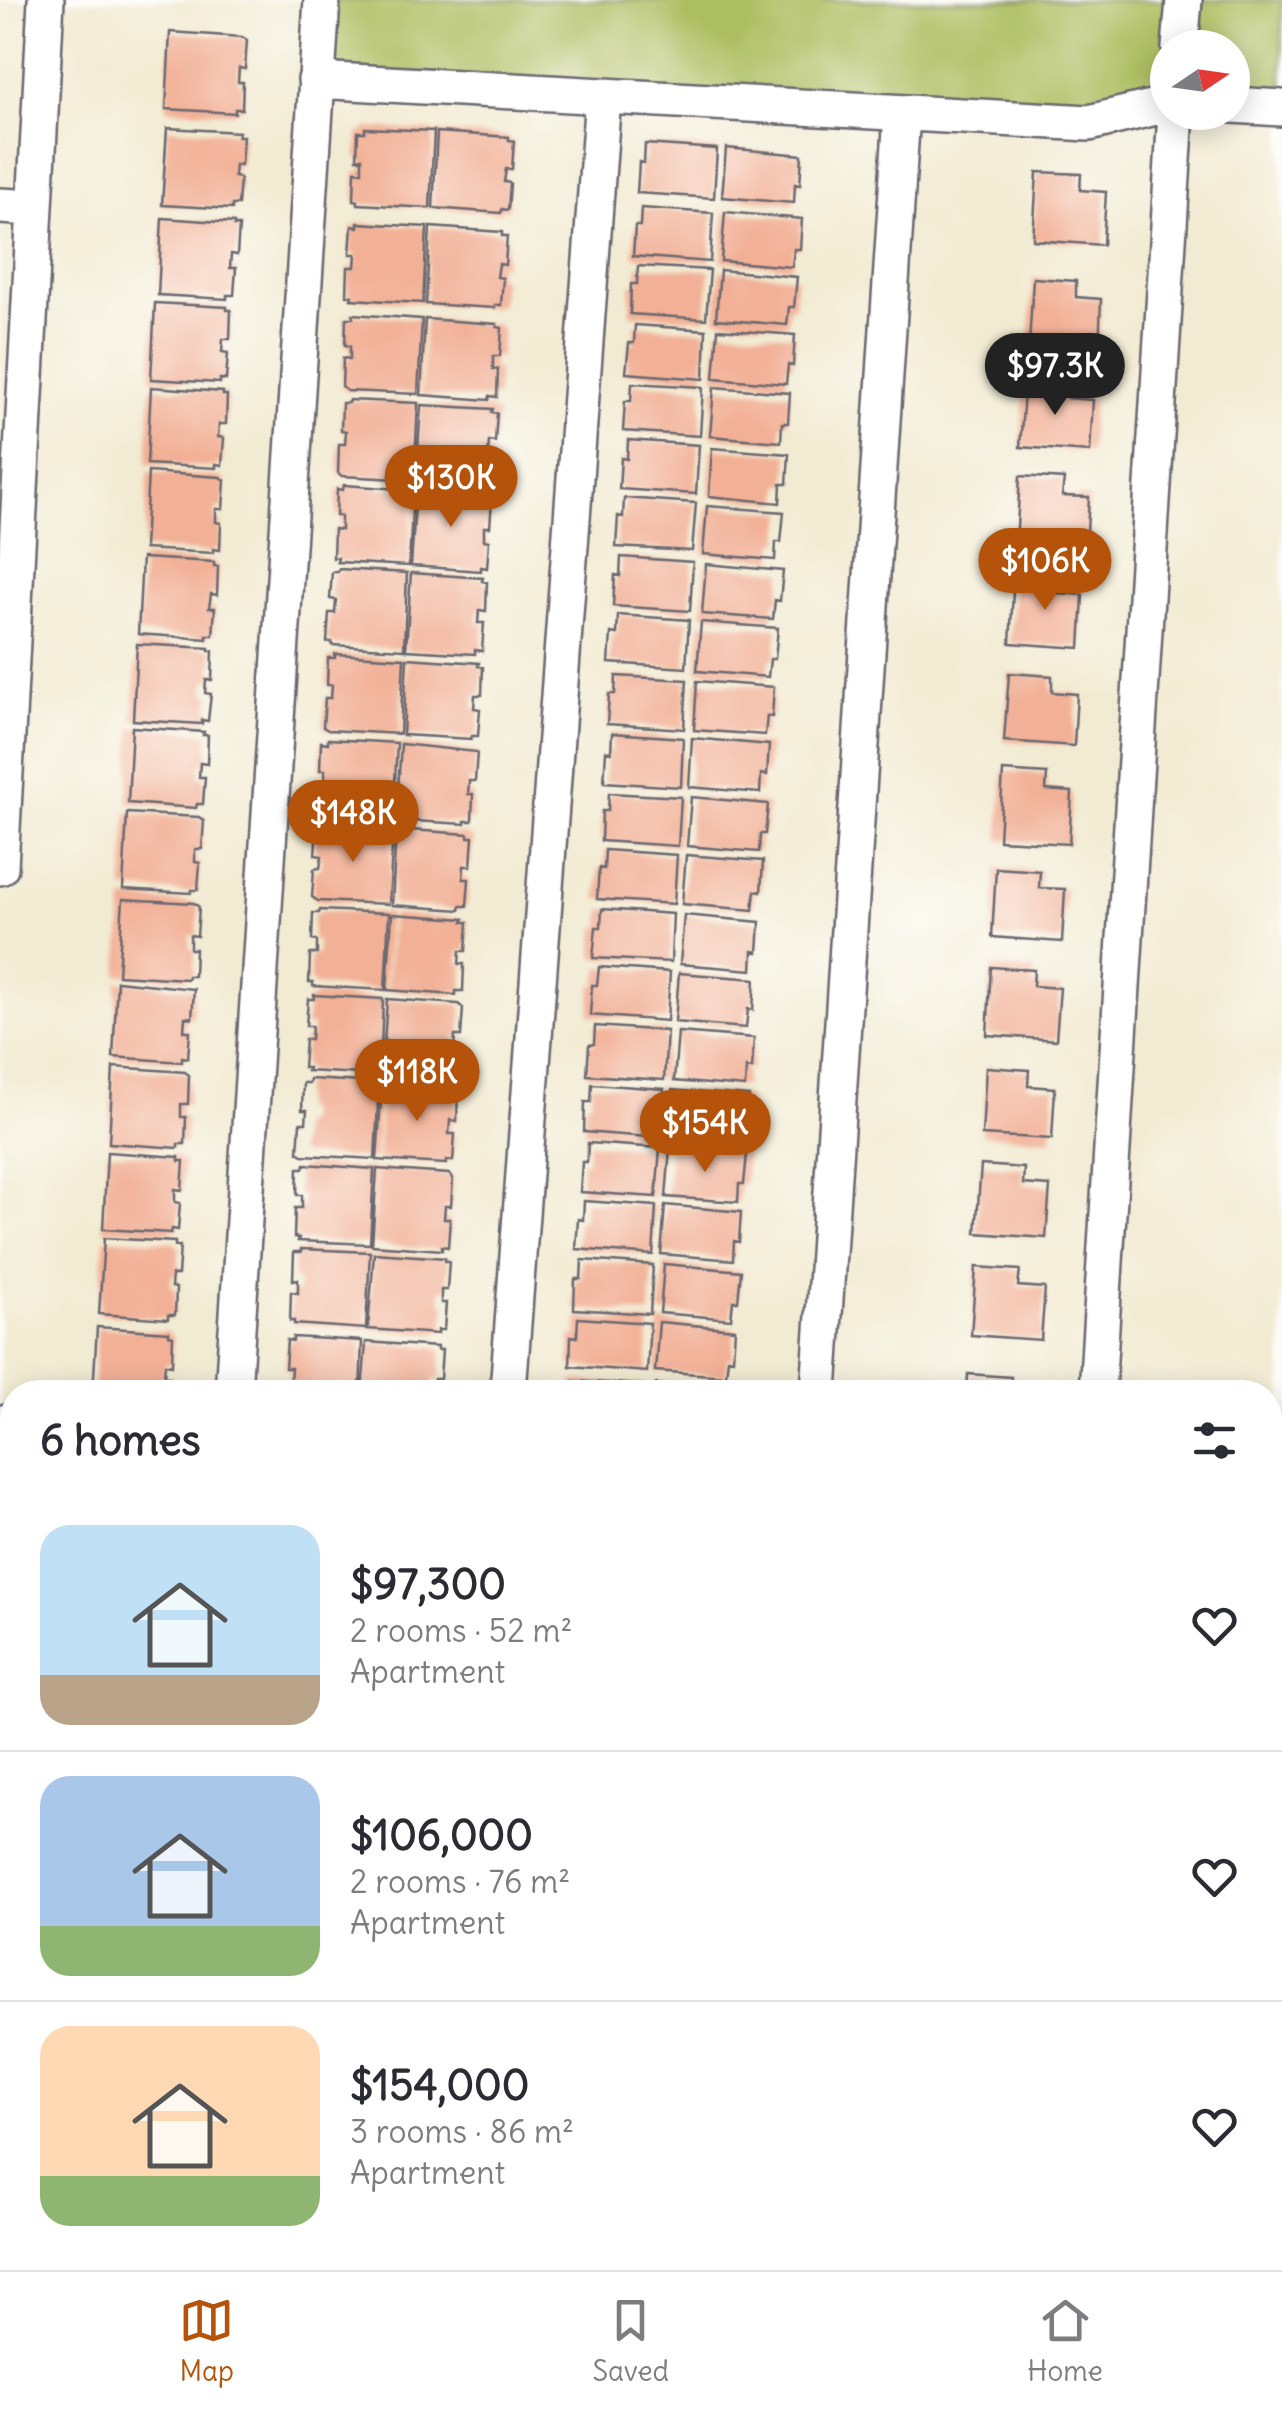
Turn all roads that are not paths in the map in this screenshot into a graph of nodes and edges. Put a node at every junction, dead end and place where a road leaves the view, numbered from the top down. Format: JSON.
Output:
{"nodes":[{"id":1,"x":46,"y":0,"type":"edge"},
{"id":2,"x":322,"y":0,"type":"edge"},
{"id":3,"x":1184,"y":0,"type":"edge"},
{"id":4,"x":1182,"y":30,"type":"edge"},
{"id":5,"x":316,"y":80,"type":"junction"},
{"id":6,"x":603,"y":96,"type":"junction"},
{"id":7,"x":1250,"y":106,"type":"edge"},
{"id":8,"x":1282,"y":108,"type":"edge"},
{"id":9,"x":1150,"y":109,"type":"edge"},
{"id":10,"x":902,"y":113,"type":"junction"},
{"id":11,"x":1175,"y":130,"type":"edge"},
{"id":12,"x":18,"y":207,"type":"edge"},
{"id":13,"x":12,"y":419,"type":"edge"},
{"id":14,"x":6,"y":651,"type":"edge"},
{"id":15,"x":0,"y":867,"type":"edge"},
{"id":16,"x":234,"y":1380,"type":"edge"},
{"id":17,"x":509,"y":1380,"type":"edge"},
{"id":18,"x":820,"y":1380,"type":"edge"},
{"id":19,"x":1098,"y":1380,"type":"edge"}],
"edges":[{"from":1,"to":12,"type":"street"},
{"from":2,"to":5,"type":"street"},
{"from":3,"to":4,"type":"street"},
{"from":5,"to":6,"type":"street"},
{"from":5,"to":16,"type":"street"},
{"from":6,"to":10,"type":"street"},
{"from":6,"to":17,"type":"street"},
{"from":7,"to":8,"type":"street"},
{"from":9,"to":10,"type":"street"},
{"from":10,"to":18,"type":"street"},
{"from":11,"to":19,"type":"street"},
{"from":12,"to":13,"type":"street"},
{"from":13,"to":14,"type":"street"},
{"from":14,"to":15,"type":"street"}]}
